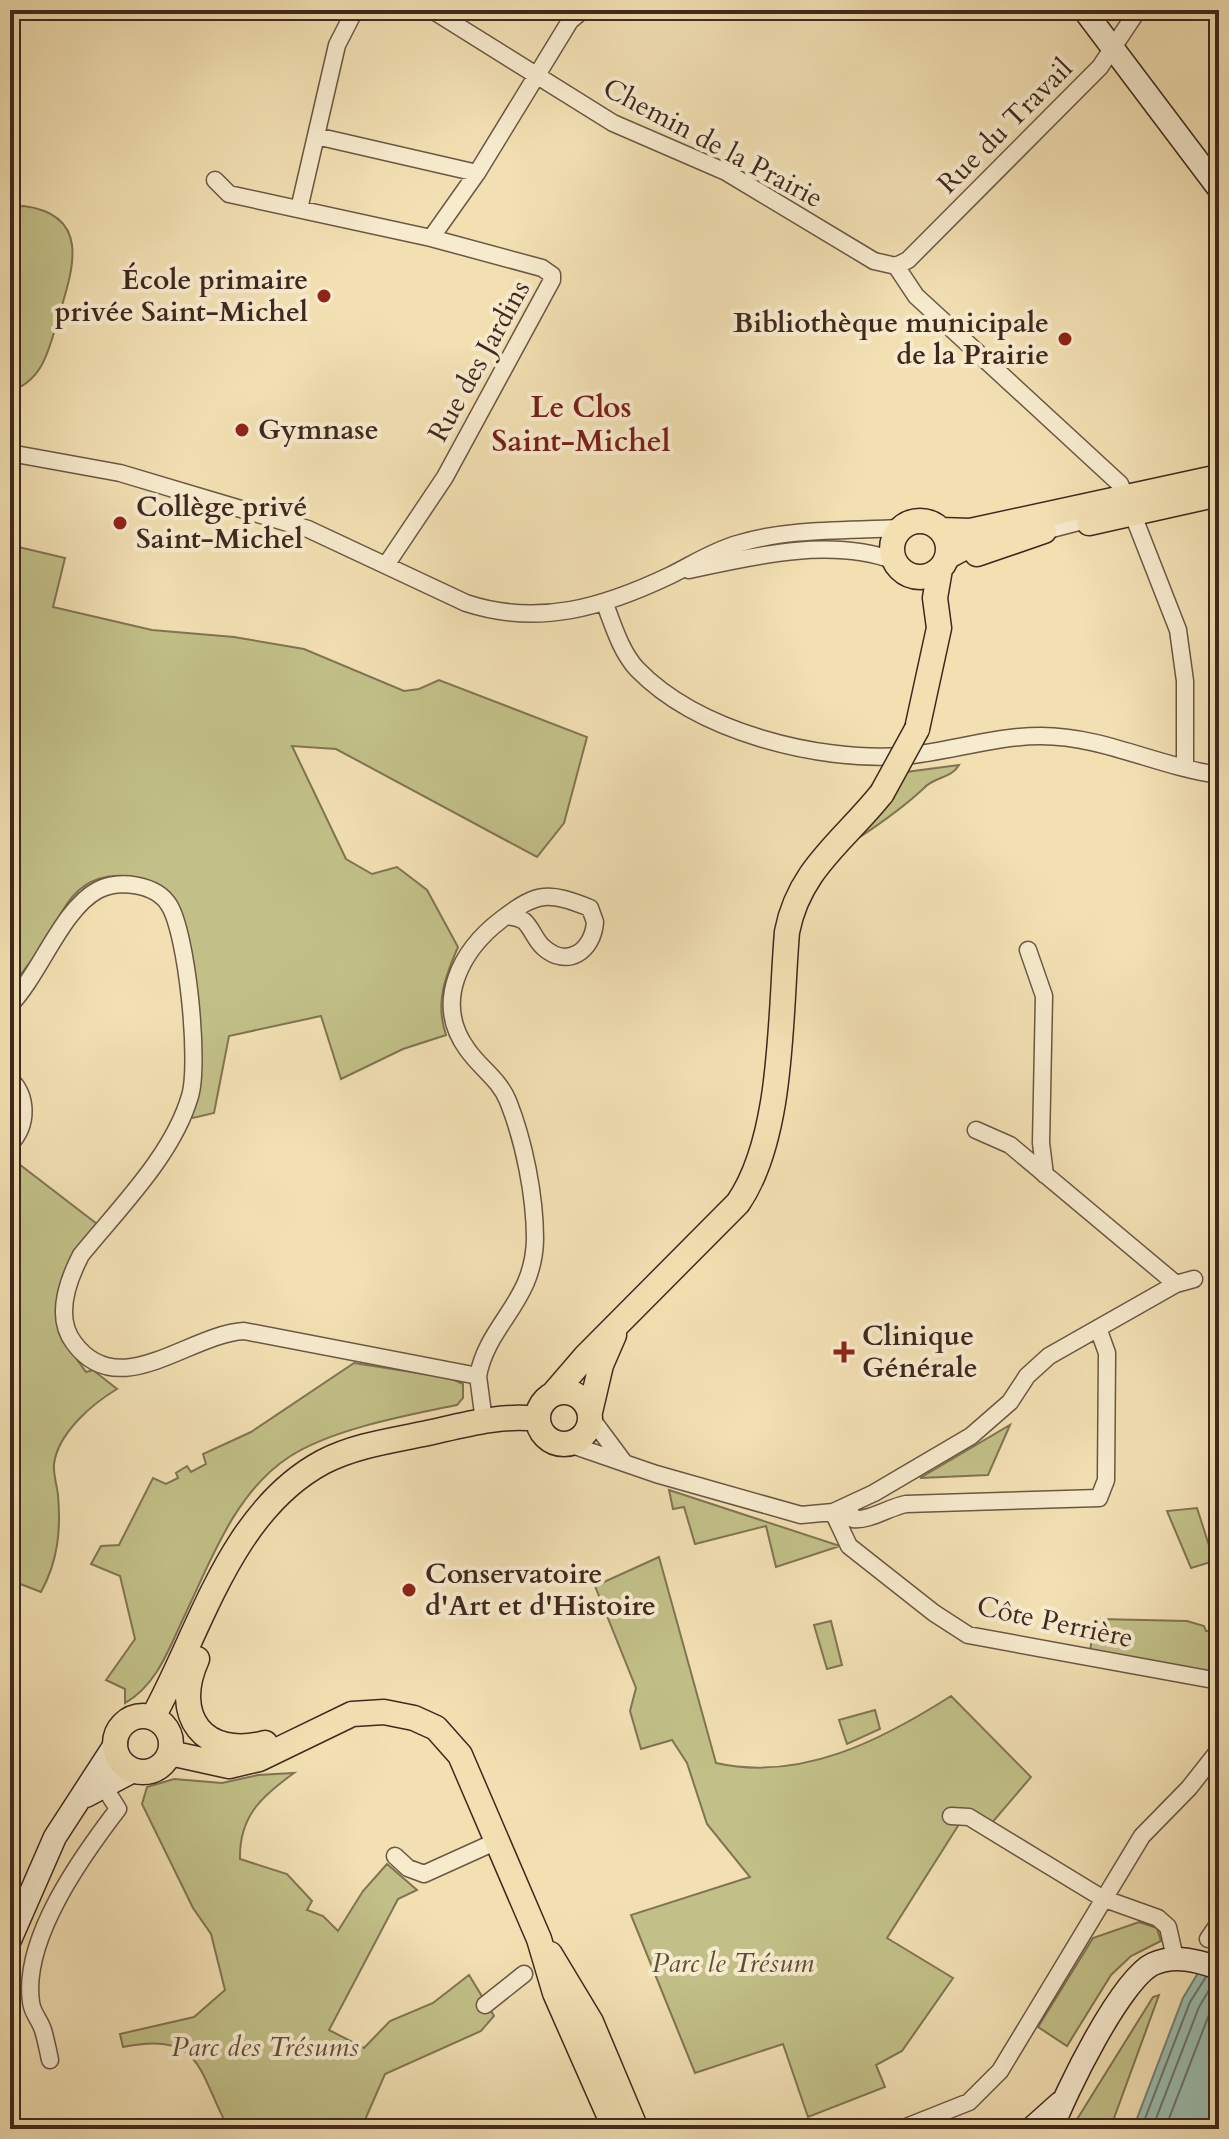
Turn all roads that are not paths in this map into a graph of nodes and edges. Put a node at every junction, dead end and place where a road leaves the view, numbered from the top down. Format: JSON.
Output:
{"nodes":[{"id":1,"x":355,"y":10,"type":"edge"},
{"id":2,"x":432,"y":10,"type":"edge"},
{"id":3,"x":583,"y":10,"type":"edge"},
{"id":4,"x":1084,"y":10,"type":"edge"},
{"id":5,"x":1138,"y":10,"type":"edge"},
{"id":6,"x":1114,"y":51,"type":"junction"},
{"id":7,"x":537,"y":75,"type":"junction"},
{"id":8,"x":316,"y":136,"type":"junction"},
{"id":9,"x":477,"y":173,"type":"junction"},
{"id":10,"x":215,"y":180,"type":"dead end"},
{"id":11,"x":1219,"y":189,"type":"edge"},
{"id":12,"x":299,"y":209,"type":"junction"},
{"id":13,"x":431,"y":238,"type":"junction"},
{"id":14,"x":896,"y":266,"type":"junction"},
{"id":15,"x":10,"y":453,"type":"edge"},
{"id":16,"x":1219,"y":477,"type":"edge"},
{"id":17,"x":1219,"y":494,"type":"edge"},
{"id":18,"x":1131,"y":507,"type":"junction"},
{"id":19,"x":901,"y":528,"type":"junction"},
{"id":20,"x":941,"y":530,"type":"junction"},
{"id":21,"x":1044,"y":531,"type":"junction"},
{"id":22,"x":944,"y":563,"type":"junction"},
{"id":23,"x":386,"y":565,"type":"junction"},
{"id":24,"x":900,"y":567,"type":"junction"},
{"id":25,"x":672,"y":574,"type":"junction"},
{"id":26,"x":605,"y":604,"type":"junction"},
{"id":27,"x":939,"y":628,"type":"junction"},
{"id":28,"x":932,"y":670,"type":"junction"},
{"id":29,"x":1185,"y":767,"type":"junction"},
{"id":30,"x":1219,"y":775,"type":"edge"},
{"id":31,"x":506,"y":916,"type":"junction"},
{"id":32,"x":1028,"y":950,"type":"dead end"},
{"id":33,"x":10,"y":1005,"type":"edge"},
{"id":34,"x":10,"y":1079,"type":"edge"},
{"id":35,"x":976,"y":1130,"type":"dead end"},
{"id":36,"x":10,"y":1144,"type":"edge"},
{"id":37,"x":1045,"y":1175,"type":"junction"},
{"id":38,"x":1194,"y":1279,"type":"dead end"},
{"id":39,"x":1176,"y":1284,"type":"junction"},
{"id":40,"x":626,"y":1315,"type":"junction"},
{"id":41,"x":1098,"y":1328,"type":"junction"},
{"id":42,"x":478,"y":1376,"type":"junction"},
{"id":43,"x":554,"y":1393,"type":"junction"},
{"id":44,"x":590,"y":1415,"type":"junction"},
{"id":45,"x":537,"y":1419,"type":"junction"},
{"id":46,"x":484,"y":1421,"type":"junction"},
{"id":47,"x":569,"y":1444,"type":"junction"},
{"id":48,"x":623,"y":1461,"type":"junction"},
{"id":49,"x":840,"y":1509,"type":"junction"},
{"id":50,"x":203,"y":1613,"type":"junction"},
{"id":51,"x":1219,"y":1681,"type":"edge"},
{"id":52,"x":153,"y":1717,"type":"junction"},
{"id":53,"x":116,"y":1743,"type":"junction"},
{"id":54,"x":283,"y":1746,"type":"junction"},
{"id":55,"x":1219,"y":1750,"type":"edge"},
{"id":56,"x":170,"y":1753,"type":"junction"},
{"id":57,"x":135,"y":1770,"type":"junction"},
{"id":58,"x":103,"y":1785,"type":"junction"},
{"id":59,"x":81,"y":1798,"type":"junction"},
{"id":60,"x":951,"y":1816,"type":"dead end"},
{"id":61,"x":497,"y":1841,"type":"junction"},
{"id":62,"x":395,"y":1856,"type":"dead end"},
{"id":63,"x":1102,"y":1898,"type":"junction"},
{"id":64,"x":1219,"y":1923,"type":"edge"},
{"id":65,"x":539,"y":1939,"type":"junction"},
{"id":66,"x":1208,"y":1939,"type":"dead end"},
{"id":67,"x":10,"y":1940,"type":"edge"},
{"id":68,"x":1175,"y":1958,"type":"junction"},
{"id":69,"x":1212,"y":1965,"type":"edge"},
{"id":70,"x":524,"y":1974,"type":"dead end"},
{"id":71,"x":485,"y":2005,"type":"dead end"},
{"id":72,"x":50,"y":2060,"type":"dead end"},
{"id":73,"x":1061,"y":2102,"type":"junction"},
{"id":74,"x":615,"y":2129,"type":"edge"},
{"id":75,"x":636,"y":2129,"type":"edge"},
{"id":76,"x":901,"y":2129,"type":"edge"},
{"id":77,"x":1031,"y":2129,"type":"edge"},
{"id":78,"x":1052,"y":2129,"type":"edge"}],
"edges":[{"from":1,"to":8,"type":"street"},
{"from":2,"to":7,"type":"street","name":"Chemin de la Prairie"},
{"from":3,"to":7,"type":"street"},
{"from":4,"to":6,"type":"main road"},
{"from":5,"to":6,"type":"street","name":"Rue du Travail"},
{"from":6,"to":11,"type":"main road"},
{"from":6,"to":14,"type":"street","name":"Rue du Travail"},
{"from":7,"to":9,"type":"street"},
{"from":7,"to":14,"type":"street","name":"Chemin de la Prairie"},
{"from":8,"to":9,"type":"street"},
{"from":8,"to":12,"type":"street"},
{"from":9,"to":13,"type":"street"},
{"from":10,"to":12,"type":"street","name":"Rue des Jardins"},
{"from":12,"to":13,"type":"street","name":"Rue des Jardins"},
{"from":13,"to":23,"type":"street","name":"Rue des Jardins"},
{"from":14,"to":18,"type":"street"},
{"from":15,"to":23,"type":"street"},
{"from":16,"to":18,"type":"main road"},
{"from":17,"to":18,"type":"main road"},
{"from":18,"to":20,"type":"main road"},
{"from":18,"to":21,"type":"main road"},
{"from":18,"to":29,"type":"street"},
{"from":19,"to":20,"type":"main road"},
{"from":19,"to":24,"type":"main road"},
{"from":19,"to":25,"type":"street"},
{"from":20,"to":22,"type":"main road"},
{"from":21,"to":22,"type":"main road"},
{"from":21,"to":27,"type":"main road"},
{"from":22,"to":24,"type":"main road"},
{"from":22,"to":27,"type":"main road"},
{"from":23,"to":26,"type":"street"},
{"from":24,"to":25,"type":"street"},
{"from":24,"to":28,"type":"main road"},
{"from":25,"to":26,"type":"street"},
{"from":26,"to":29,"type":"street"},
{"from":27,"to":28,"type":"main road"},
{"from":28,"to":40,"type":"main road","bridge":true},
{"from":29,"to":30,"type":"street"},
{"from":31,"to":31,"type":"street"},
{"from":31,"to":42,"type":"street"},
{"from":32,"to":37,"type":"street"},
{"from":33,"to":42,"type":"street"},
{"from":34,"to":36,"type":"street"},
{"from":35,"to":37,"type":"street"},
{"from":37,"to":39,"type":"street"},
{"from":38,"to":39,"type":"street"},
{"from":39,"to":41,"type":"street"},
{"from":40,"to":43,"type":"main road"},
{"from":40,"to":44,"type":"main road"},
{"from":41,"to":49,"type":"street"},
{"from":41,"to":49,"type":"street"},
{"from":42,"to":46,"type":"street"},
{"from":43,"to":44,"type":"main road"},
{"from":43,"to":45,"type":"main road"},
{"from":44,"to":47,"type":"main road"},
{"from":44,"to":48,"type":"street"},
{"from":45,"to":46,"type":"main road"},
{"from":45,"to":47,"type":"main road"},
{"from":46,"to":50,"type":"main road"},
{"from":47,"to":48,"type":"street"},
{"from":48,"to":49,"type":"street"},
{"from":49,"to":51,"type":"street","name":"Côte Perrière"},
{"from":50,"to":52,"type":"main road"},
{"from":50,"to":54,"type":"main road"},
{"from":52,"to":53,"type":"main road"},
{"from":52,"to":56,"type":"main road"},
{"from":53,"to":57,"type":"main road"},
{"from":53,"to":59,"type":"main road"},
{"from":54,"to":56,"type":"main road"},
{"from":54,"to":61,"type":"main road"},
{"from":55,"to":63,"type":"street"},
{"from":56,"to":57,"type":"main road"},
{"from":57,"to":58,"type":"main road"},
{"from":58,"to":59,"type":"main road"},
{"from":58,"to":72,"type":"street"},
{"from":59,"to":67,"type":"main road"},
{"from":60,"to":63,"type":"street"},
{"from":61,"to":62,"type":"street"},
{"from":61,"to":65,"type":"main road"},
{"from":63,"to":68,"type":"street"},
{"from":63,"to":76,"type":"street"},
{"from":64,"to":66,"type":"street"},
{"from":65,"to":74,"type":"main road"},
{"from":65,"to":75,"type":"main road"},
{"from":68,"to":69,"type":"main road"},
{"from":68,"to":73,"type":"main road"},
{"from":70,"to":71,"type":"street"},
{"from":73,"to":77,"type":"main road"},
{"from":73,"to":78,"type":"main road"}]}
